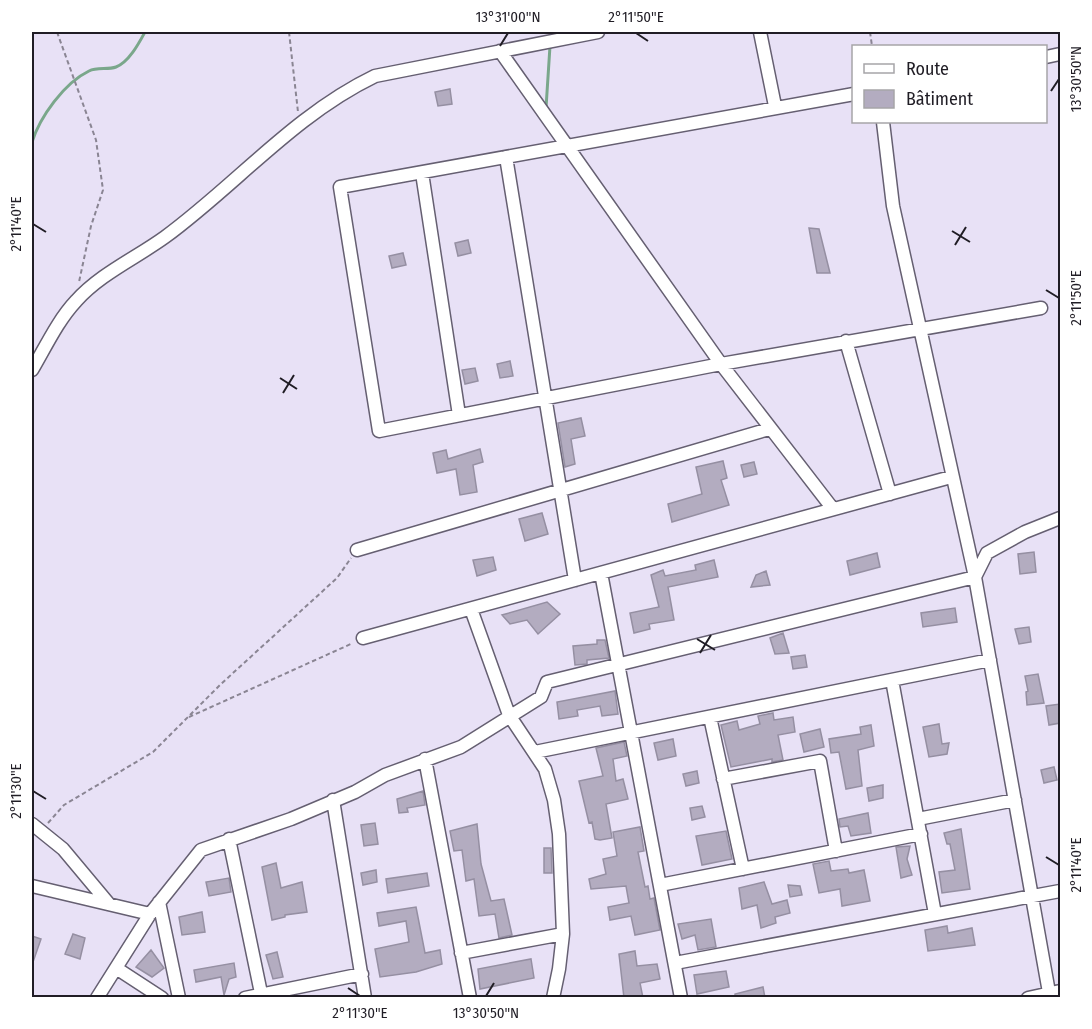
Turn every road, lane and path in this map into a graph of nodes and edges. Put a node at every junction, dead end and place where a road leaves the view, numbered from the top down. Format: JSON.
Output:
{"nodes":[{"id":1,"x":57,"y":32,"type":"edge"},
{"id":2,"x":289,"y":32,"type":"edge"},
{"id":3,"x":598,"y":32,"type":"edge"},
{"id":4,"x":760,"y":32,"type":"edge"},
{"id":5,"x":500,"y":51,"type":"junction"},
{"id":6,"x":852,"y":94,"type":"edge"},
{"id":7,"x":775,"y":106,"type":"junction"},
{"id":8,"x":883,"y":123,"type":"edge"},
{"id":9,"x":300,"y":124,"type":"junction"},
{"id":10,"x":567,"y":145,"type":"junction"},
{"id":11,"x":506,"y":157,"type":"junction"},
{"id":12,"x":422,"y":172,"type":"junction"},
{"id":13,"x":75,"y":302,"type":"junction"},
{"id":14,"x":1041,"y":308,"type":"dead end"},
{"id":15,"x":919,"y":328,"type":"junction"},
{"id":16,"x":846,"y":341,"type":"junction"},
{"id":17,"x":721,"y":364,"type":"junction"},
{"id":18,"x":32,"y":370,"type":"edge"},
{"id":19,"x":545,"y":398,"type":"junction"},
{"id":20,"x":459,"y":415,"type":"junction"},
{"id":21,"x":769,"y":429,"type":"junction"},
{"id":22,"x":951,"y":477,"type":"junction"},
{"id":23,"x":560,"y":490,"type":"junction"},
{"id":24,"x":890,"y":494,"type":"junction"},
{"id":25,"x":833,"y":509,"type":"junction"},
{"id":26,"x":1060,"y":518,"type":"edge"},
{"id":27,"x":357,"y":550,"type":"joint"},
{"id":28,"x":601,"y":573,"type":"junction"},
{"id":29,"x":975,"y":577,"type":"junction"},
{"id":30,"x":575,"y":580,"type":"junction"},
{"id":31,"x":471,"y":609,"type":"junction"},
{"id":32,"x":363,"y":638,"type":"joint"},
{"id":33,"x":990,"y":660,"type":"junction"},
{"id":34,"x":618,"y":663,"type":"junction"},
{"id":35,"x":892,"y":680,"type":"junction"},
{"id":36,"x":509,"y":715,"type":"junction"},
{"id":37,"x":710,"y":717,"type":"junction"},
{"id":38,"x":187,"y":718,"type":"junction"},
{"id":39,"x":631,"y":733,"type":"junction"},
{"id":40,"x":535,"y":752,"type":"junction"},
{"id":41,"x":425,"y":759,"type":"junction"},
{"id":42,"x":723,"y":779,"type":"junction"},
{"id":43,"x":333,"y":800,"type":"junction"},
{"id":44,"x":1015,"y":800,"type":"junction"},
{"id":45,"x":918,"y":819,"type":"junction"},
{"id":46,"x":36,"y":828,"type":"edge"},
{"id":47,"x":921,"y":834,"type":"junction"},
{"id":48,"x":229,"y":839,"type":"junction"},
{"id":49,"x":836,"y":851,"type":"junction"},
{"id":50,"x":743,"y":869,"type":"junction"},
{"id":51,"x":660,"y":885,"type":"junction"},
{"id":52,"x":32,"y":886,"type":"edge"},
{"id":53,"x":1060,"y":891,"type":"edge"},
{"id":54,"x":1032,"y":897,"type":"junction"},
{"id":55,"x":159,"y":902,"type":"junction"},
{"id":56,"x":109,"y":904,"type":"junction"},
{"id":57,"x":150,"y":914,"type":"junction"},
{"id":58,"x":935,"y":914,"type":"junction"},
{"id":59,"x":563,"y":934,"type":"junction"},
{"id":60,"x":461,"y":953,"type":"junction"},
{"id":61,"x":675,"y":963,"type":"junction"},
{"id":62,"x":116,"y":969,"type":"junction"},
{"id":63,"x":362,"y":974,"type":"junction"},
{"id":64,"x":1053,"y":994,"type":"edge"},
{"id":65,"x":262,"y":996,"type":"edge"},
{"id":66,"x":97,"y":998,"type":"edge"},
{"id":67,"x":162,"y":998,"type":"edge"},
{"id":68,"x":179,"y":998,"type":"edge"},
{"id":69,"x":244,"y":998,"type":"edge"},
{"id":70,"x":365,"y":998,"type":"edge"},
{"id":71,"x":470,"y":998,"type":"edge"},
{"id":72,"x":553,"y":998,"type":"edge"},
{"id":73,"x":681,"y":998,"type":"edge"},
{"id":74,"x":1028,"y":998,"type":"edge"}],
"edges":[{"from":1,"to":13,"type":"path"},
{"from":2,"to":9,"type":"path"},
{"from":3,"to":5,"type":"street"},
{"from":4,"to":7,"type":"street"},
{"from":5,"to":9,"type":"street"},
{"from":5,"to":10,"type":"street"},
{"from":6,"to":7,"type":"street"},
{"from":7,"to":10,"type":"street"},
{"from":8,"to":15,"type":"street"},
{"from":9,"to":13,"type":"street"},
{"from":10,"to":11,"type":"street"},
{"from":10,"to":17,"type":"street"},
{"from":11,"to":12,"type":"street"},
{"from":11,"to":19,"type":"street"},
{"from":12,"to":20,"type":"street"},
{"from":12,"to":20,"type":"street"},
{"from":13,"to":18,"type":"street"},
{"from":14,"to":15,"type":"street"},
{"from":15,"to":16,"type":"street"},
{"from":15,"to":22,"type":"street"},
{"from":16,"to":17,"type":"street"},
{"from":16,"to":24,"type":"street"},
{"from":17,"to":19,"type":"street"},
{"from":17,"to":21,"type":"street"},
{"from":19,"to":20,"type":"street"},
{"from":19,"to":23,"type":"street"},
{"from":21,"to":23,"type":"street"},
{"from":21,"to":25,"type":"street"},
{"from":22,"to":24,"type":"street"},
{"from":22,"to":29,"type":"street"},
{"from":23,"to":27,"type":"street"},
{"from":23,"to":30,"type":"street"},
{"from":24,"to":25,"type":"street"},
{"from":25,"to":28,"type":"street"},
{"from":26,"to":29,"type":"street"},
{"from":27,"to":38,"type":"path"},
{"from":28,"to":30,"type":"street"},
{"from":28,"to":34,"type":"street"},
{"from":29,"to":33,"type":"street"},
{"from":29,"to":34,"type":"street"},
{"from":30,"to":31,"type":"street"},
{"from":31,"to":32,"type":"street"},
{"from":31,"to":36,"type":"street"},
{"from":32,"to":38,"type":"path"},
{"from":33,"to":35,"type":"street"},
{"from":33,"to":44,"type":"street"},
{"from":34,"to":36,"type":"street"},
{"from":34,"to":39,"type":"street"},
{"from":35,"to":37,"type":"street"},
{"from":35,"to":45,"type":"street"},
{"from":36,"to":40,"type":"street"},
{"from":36,"to":41,"type":"street"},
{"from":37,"to":39,"type":"street"},
{"from":37,"to":42,"type":"street"},
{"from":38,"to":46,"type":"path"},
{"from":39,"to":40,"type":"street"},
{"from":39,"to":51,"type":"street"},
{"from":40,"to":59,"type":"street"},
{"from":41,"to":43,"type":"street"},
{"from":41,"to":60,"type":"street"},
{"from":42,"to":49,"type":"street"},
{"from":42,"to":50,"type":"street"},
{"from":43,"to":48,"type":"street"},
{"from":43,"to":63,"type":"street"},
{"from":44,"to":45,"type":"street"},
{"from":44,"to":54,"type":"street"},
{"from":45,"to":47,"type":"street"},
{"from":46,"to":56,"type":"street"},
{"from":47,"to":49,"type":"street"},
{"from":47,"to":58,"type":"street"},
{"from":48,"to":55,"type":"street"},
{"from":48,"to":65,"type":"street"},
{"from":49,"to":50,"type":"street"},
{"from":50,"to":51,"type":"street"},
{"from":51,"to":61,"type":"street"},
{"from":52,"to":56,"type":"street"},
{"from":53,"to":54,"type":"street"},
{"from":54,"to":58,"type":"street"},
{"from":54,"to":64,"type":"street"},
{"from":55,"to":57,"type":"street"},
{"from":55,"to":68,"type":"street"},
{"from":56,"to":57,"type":"street"},
{"from":57,"to":62,"type":"street"},
{"from":58,"to":61,"type":"street"},
{"from":59,"to":60,"type":"street"},
{"from":59,"to":72,"type":"street"},
{"from":60,"to":71,"type":"street"},
{"from":61,"to":73,"type":"street"},
{"from":62,"to":66,"type":"street"},
{"from":62,"to":67,"type":"street"},
{"from":63,"to":65,"type":"street"},
{"from":63,"to":70,"type":"street"},
{"from":64,"to":74,"type":"street"},
{"from":65,"to":69,"type":"street"}]}
